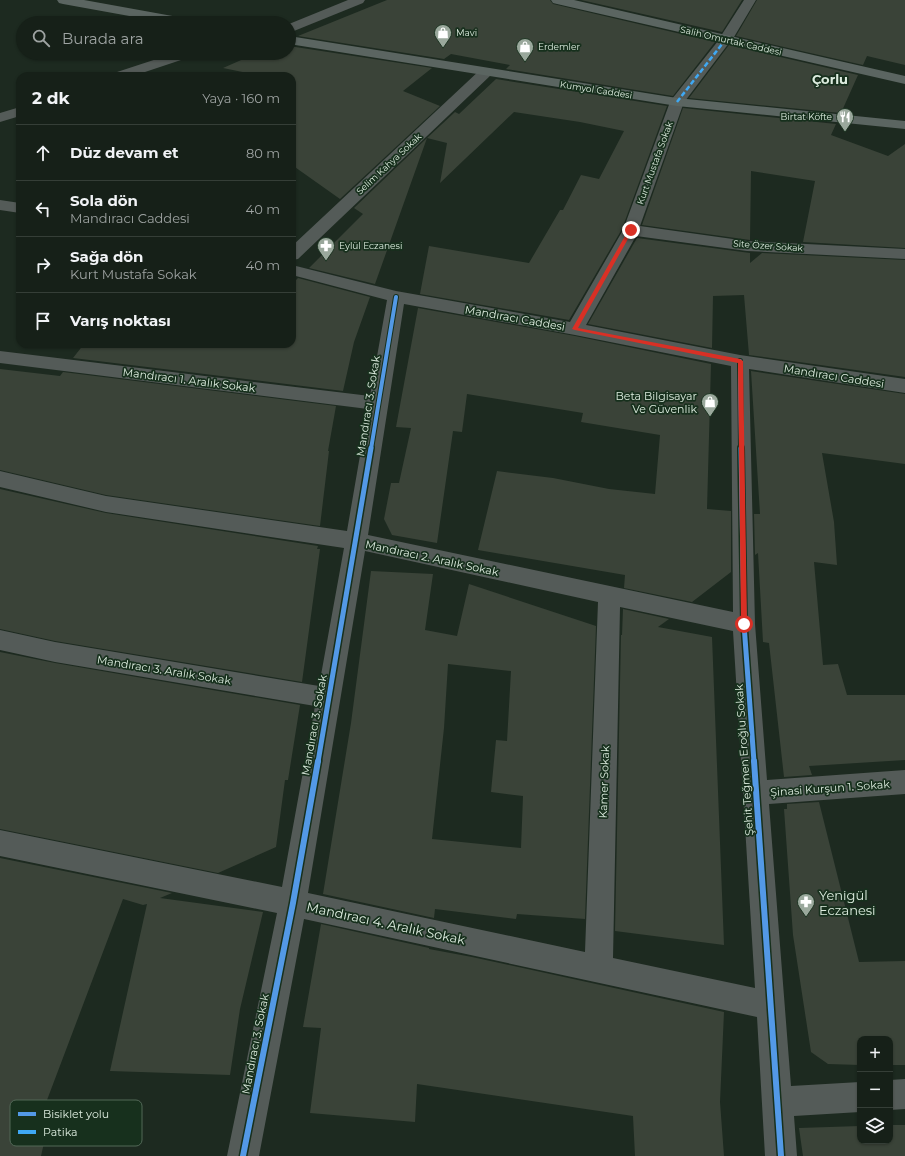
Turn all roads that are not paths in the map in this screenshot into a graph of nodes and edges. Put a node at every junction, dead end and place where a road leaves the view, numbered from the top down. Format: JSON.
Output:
{"nodes":[{"id":1,"x":63,"y":0,"type":"edge"},
{"id":2,"x":359,"y":0,"type":"edge"},
{"id":3,"x":557,"y":0,"type":"edge"},
{"id":4,"x":576,"y":0,"type":"edge"},
{"id":5,"x":750,"y":0,"type":"edge"},
{"id":6,"x":587,"y":7,"type":"junction"},
{"id":7,"x":151,"y":16,"type":"edge"},
{"id":8,"x":296,"y":26,"type":"edge"},
{"id":9,"x":726,"y":39,"type":"junction"},
{"id":10,"x":296,"y":41,"type":"edge"},
{"id":11,"x":167,"y":60,"type":"edge"},
{"id":12,"x":131,"y":72,"type":"edge"},
{"id":13,"x":486,"y":72,"type":"junction"},
{"id":14,"x":905,"y":80,"type":"edge"},
{"id":15,"x":677,"y":102,"type":"junction"},
{"id":16,"x":16,"y":112,"type":"edge"},
{"id":17,"x":0,"y":118,"type":"edge"},
{"id":18,"x":905,"y":125,"type":"edge"},
{"id":19,"x":0,"y":205,"type":"edge"},
{"id":20,"x":16,"y":207,"type":"edge"},
{"id":21,"x":631,"y":230,"type":"junction"},
{"id":22,"x":296,"y":251,"type":"edge"},
{"id":23,"x":905,"y":254,"type":"edge"},
{"id":24,"x":296,"y":271,"type":"edge"},
{"id":25,"x":396,"y":297,"type":"junction"},
{"id":26,"x":575,"y":329,"type":"junction"},
{"id":27,"x":0,"y":357,"type":"edge"},
{"id":28,"x":740,"y":361,"type":"junction"},
{"id":29,"x":905,"y":386,"type":"edge"},
{"id":30,"x":379,"y":404,"type":"junction"},
{"id":31,"x":0,"y":479,"type":"edge"},
{"id":32,"x":356,"y":541,"type":"junction"},
{"id":33,"x":609,"y":596,"type":"junction"},
{"id":34,"x":744,"y":624,"type":"junction"},
{"id":35,"x":0,"y":640,"type":"edge"},
{"id":36,"x":329,"y":698,"type":"junction"},
{"id":37,"x":905,"y":782,"type":"edge"},
{"id":38,"x":756,"y":793,"type":"junction"},
{"id":39,"x":0,"y":843,"type":"edge"},
{"id":40,"x":293,"y":903,"type":"junction"},
{"id":41,"x":599,"y":969,"type":"junction"},
{"id":42,"x":771,"y":1006,"type":"junction"},
{"id":43,"x":905,"y":1094,"type":"edge"},
{"id":44,"x":893,"y":1095,"type":"edge"},
{"id":45,"x":857,"y":1097,"type":"edge"},
{"id":46,"x":778,"y":1102,"type":"junction"},
{"id":47,"x":243,"y":1156,"type":"edge"},
{"id":48,"x":781,"y":1156,"type":"edge"}],
"edges":[{"from":1,"to":7,"type":"main road"},
{"from":2,"to":8,"type":"street"},
{"from":3,"to":6,"type":"main road","name":"Salih Omurtak Caddesi"},
{"from":4,"to":6,"type":"street"},
{"from":5,"to":9,"type":"street"},
{"from":6,"to":9,"type":"main road","name":"Salih Omurtak Caddesi"},
{"from":9,"to":14,"type":"main road","name":"Salih Omurtak Caddesi"},
{"from":9,"to":15,"type":"street"},
{"from":10,"to":13,"type":"main road","name":"Kumyol Caddesi"},
{"from":11,"to":12,"type":"street"},
{"from":13,"to":15,"type":"main road","name":"Kumyol Caddesi"},
{"from":13,"to":22,"type":"street","name":"Selim Kahya Sokak"},
{"from":15,"to":18,"type":"main road","name":"Kumyol Caddesi"},
{"from":15,"to":21,"type":"street","name":"Kurt Mustafa Sokak"},
{"from":16,"to":17,"type":"street"},
{"from":19,"to":20,"type":"street"},
{"from":21,"to":23,"type":"street","name":"Site Özer Sokak"},
{"from":21,"to":26,"type":"street","name":"Kurt Mustafa Sokak"},
{"from":24,"to":25,"type":"street","name":"Mandıracı Caddesi"},
{"from":25,"to":26,"type":"street","name":"Mandıracı Caddesi"},
{"from":25,"to":30,"type":"street","name":"Mandıracı 3. Sokak"},
{"from":26,"to":28,"type":"street","name":"Mandıracı Caddesi"},
{"from":27,"to":30,"type":"street","name":"Mandıracı 1. Aralık Sokak"},
{"from":28,"to":29,"type":"street","name":"Mandıracı Caddesi"},
{"from":28,"to":34,"type":"street","name":"Şehit Teğmen Eroğlu Sokak"},
{"from":30,"to":32,"type":"street","name":"Mandıracı 3. Sokak"},
{"from":31,"to":32,"type":"street","name":"Mandıracı 2. Aralık Sokak"},
{"from":32,"to":33,"type":"street","name":"Mandıracı 2. Aralık Sokak"},
{"from":32,"to":36,"type":"street","name":"Mandıracı 3. Sokak"},
{"from":33,"to":34,"type":"street","name":"Mandıracı 2. Aralık Sokak"},
{"from":33,"to":41,"type":"street","name":"Kamer Sokak"},
{"from":34,"to":38,"type":"street","name":"Şehit Teğmen Eroğlu Sokak"},
{"from":35,"to":36,"type":"street","name":"Mandıracı 3. Aralık Sokak"},
{"from":36,"to":40,"type":"street","name":"Mandıracı 3. Sokak"},
{"from":37,"to":38,"type":"street","name":"Şinasi Kurşun 1. Sokak"},
{"from":38,"to":42,"type":"street","name":"Şehit Teğmen Eroğlu Sokak"},
{"from":39,"to":40,"type":"street","name":"Mandıracı 4. Aralık Sokak"},
{"from":40,"to":41,"type":"street","name":"Mandıracı 4. Aralık Sokak"},
{"from":40,"to":47,"type":"street","name":"Mandıracı 3. Sokak"},
{"from":41,"to":42,"type":"street","name":"Mandıracı 4. Aralık Sokak"},
{"from":42,"to":46,"type":"street","name":"Şehit Teğmen Eroğlu Sokak"},
{"from":43,"to":44,"type":"street"},
{"from":45,"to":46,"type":"street"},
{"from":46,"to":48,"type":"street","name":"Şehit Teğmen Eroğlu Sokak"}]}
